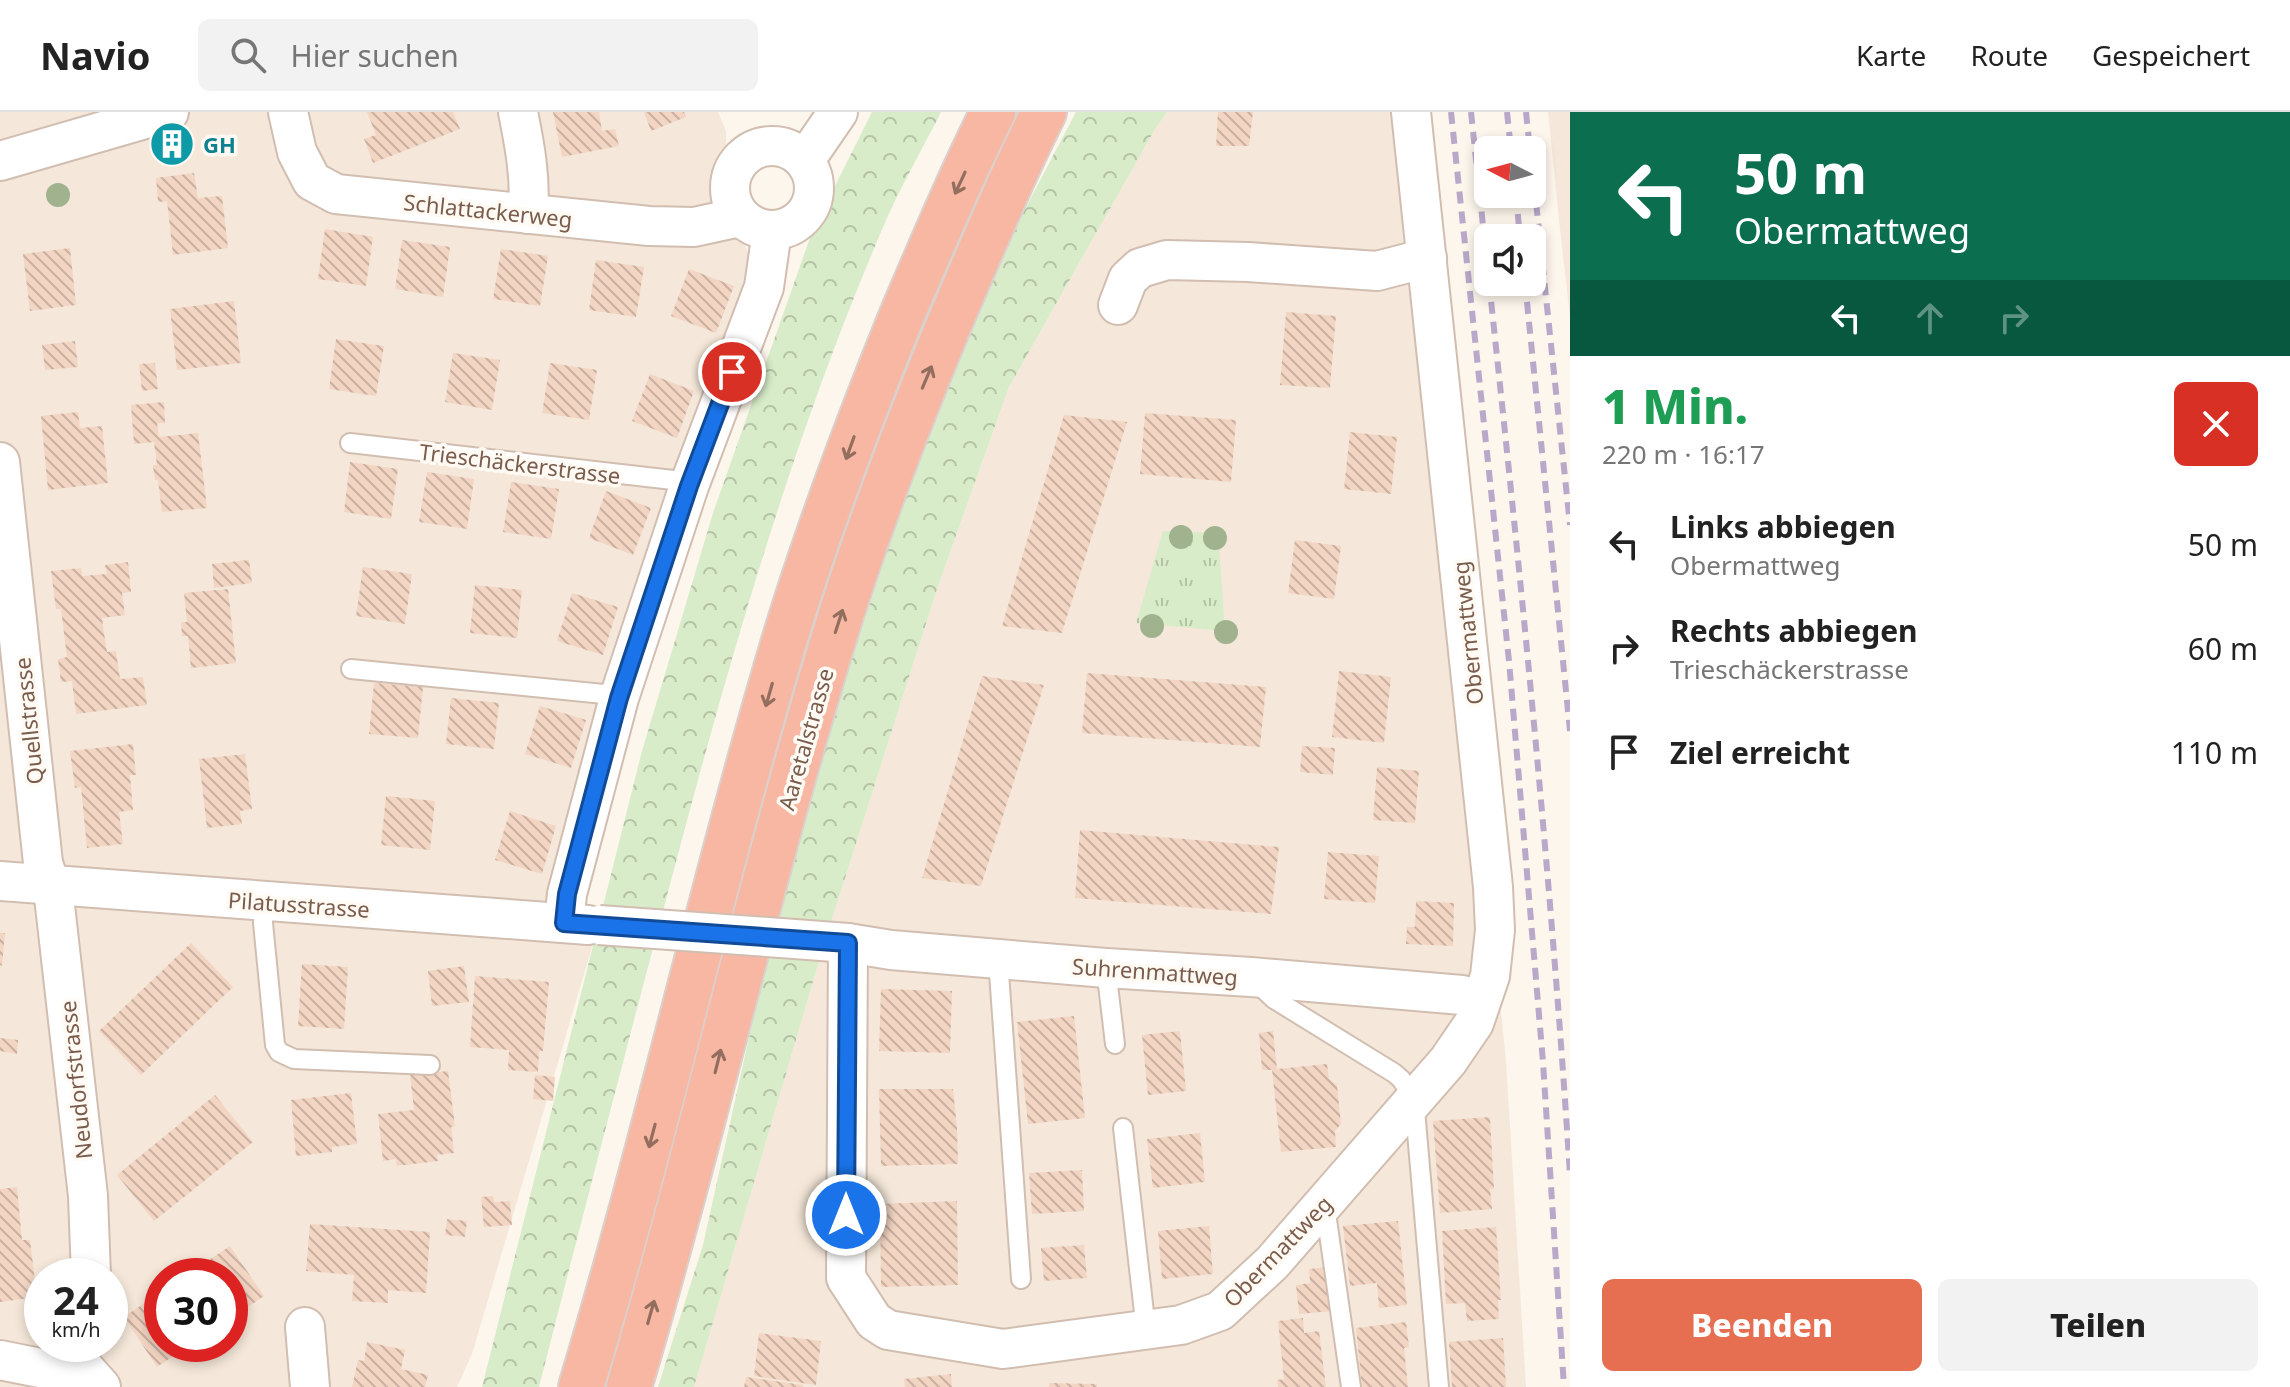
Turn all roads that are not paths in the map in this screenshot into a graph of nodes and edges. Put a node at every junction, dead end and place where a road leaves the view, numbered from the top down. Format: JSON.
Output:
{"nodes":[{"id":1,"x":169,"y":112,"type":"edge"},
{"id":2,"x":288,"y":112,"type":"edge"},
{"id":3,"x":518,"y":112,"type":"edge"},
{"id":4,"x":838,"y":112,"type":"edge"},
{"id":5,"x":993,"y":112,"type":"edge"},
{"id":6,"x":1044,"y":112,"type":"edge"},
{"id":7,"x":1411,"y":112,"type":"edge"},
{"id":8,"x":805,"y":160,"type":"junction"},
{"id":9,"x":0,"y":161,"type":"edge"},
{"id":10,"x":528,"y":214,"type":"junction"},
{"id":11,"x":756,"y":224,"type":"junction"},
{"id":12,"x":1427,"y":258,"type":"junction"},
{"id":13,"x":1118,"y":305,"type":"dead end"},
{"id":14,"x":350,"y":443,"type":"dead end"},
{"id":15,"x":0,"y":462,"type":"edge"},
{"id":16,"x":689,"y":486,"type":"junction"},
{"id":17,"x":351,"y":669,"type":"dead end"},
{"id":18,"x":619,"y":698,"type":"junction"},
{"id":19,"x":0,"y":881,"type":"edge"},
{"id":20,"x":49,"y":884,"type":"junction"},
{"id":21,"x":264,"y":902,"type":"junction"},
{"id":22,"x":581,"y":924,"type":"junction"},
{"id":23,"x":836,"y":942,"type":"junction"},
{"id":24,"x":998,"y":959,"type":"junction"},
{"id":25,"x":1106,"y":968,"type":"junction"},
{"id":26,"x":1251,"y":977,"type":"junction"},
{"id":27,"x":1462,"y":995,"type":"dead end"},
{"id":28,"x":1115,"y":1044,"type":"dead end"},
{"id":29,"x":430,"y":1065,"type":"dead end"},
{"id":30,"x":1414,"y":1098,"type":"junction"},
{"id":31,"x":1123,"y":1128,"type":"dead end"},
{"id":32,"x":1324,"y":1203,"type":"junction"},
{"id":33,"x":90,"y":1258,"type":"edge"},
{"id":34,"x":1021,"y":1279,"type":"dead end"},
{"id":35,"x":305,"y":1327,"type":"dead end"},
{"id":36,"x":1146,"y":1330,"type":"junction"},
{"id":37,"x":0,"y":1360,"type":"edge"},
{"id":38,"x":92,"y":1366,"type":"edge"},
{"id":39,"x":310,"y":1387,"type":"edge"},
{"id":40,"x":581,"y":1387,"type":"edge"},
{"id":41,"x":629,"y":1387,"type":"edge"},
{"id":42,"x":1351,"y":1387,"type":"edge"},
{"id":43,"x":1439,"y":1387,"type":"edge"}],
"edges":[{"from":1,"to":9,"type":"street"},
{"from":2,"to":10,"type":"street","name":"Schlattackerweg"},
{"from":3,"to":10,"type":"street"},
{"from":4,"to":8,"type":"street"},
{"from":5,"to":40,"type":"highway","one_way":true},
{"from":41,"to":6,"type":"highway","name":"Aaretalstrasse","one_way":true},
{"from":7,"to":12,"type":"street","name":"Obermattweg"},
{"from":8,"to":11,"type":"street"},
{"from":8,"to":11,"type":"street"},
{"from":10,"to":11,"type":"street","name":"Schlattackerweg"},
{"from":11,"to":16,"type":"street"},
{"from":12,"to":13,"type":"street"},
{"from":12,"to":30,"type":"street","name":"Obermattweg"},
{"from":14,"to":16,"type":"lane","name":"Trieschäckerstrasse"},
{"from":15,"to":20,"type":"street","name":"Quellstrasse"},
{"from":16,"to":18,"type":"street"},
{"from":17,"to":18,"type":"lane"},
{"from":18,"to":22,"type":"street"},
{"from":19,"to":20,"type":"street","name":"Pilatusstrasse"},
{"from":20,"to":21,"type":"street","name":"Pilatusstrasse"},
{"from":20,"to":33,"type":"street","name":"Neudorfstrasse"},
{"from":21,"to":22,"type":"street","name":"Pilatusstrasse"},
{"from":21,"to":29,"type":"lane"},
{"from":22,"to":23,"type":"street","bridge":true},
{"from":23,"to":24,"type":"street","name":"Suhrenmattweg"},
{"from":23,"to":36,"type":"street","name":"Obermattweg"},
{"from":24,"to":25,"type":"street","name":"Suhrenmattweg"},
{"from":24,"to":34,"type":"lane"},
{"from":25,"to":26,"type":"street","name":"Suhrenmattweg"},
{"from":25,"to":28,"type":"lane"},
{"from":26,"to":27,"type":"street","name":"Suhrenmattweg"},
{"from":26,"to":30,"type":"lane"},
{"from":30,"to":32,"type":"street","name":"Obermattweg"},
{"from":30,"to":43,"type":"lane"},
{"from":31,"to":36,"type":"lane"},
{"from":32,"to":36,"type":"street","name":"Obermattweg"},
{"from":32,"to":42,"type":"lane"},
{"from":35,"to":39,"type":"street"},
{"from":37,"to":38,"type":"street"}]}
